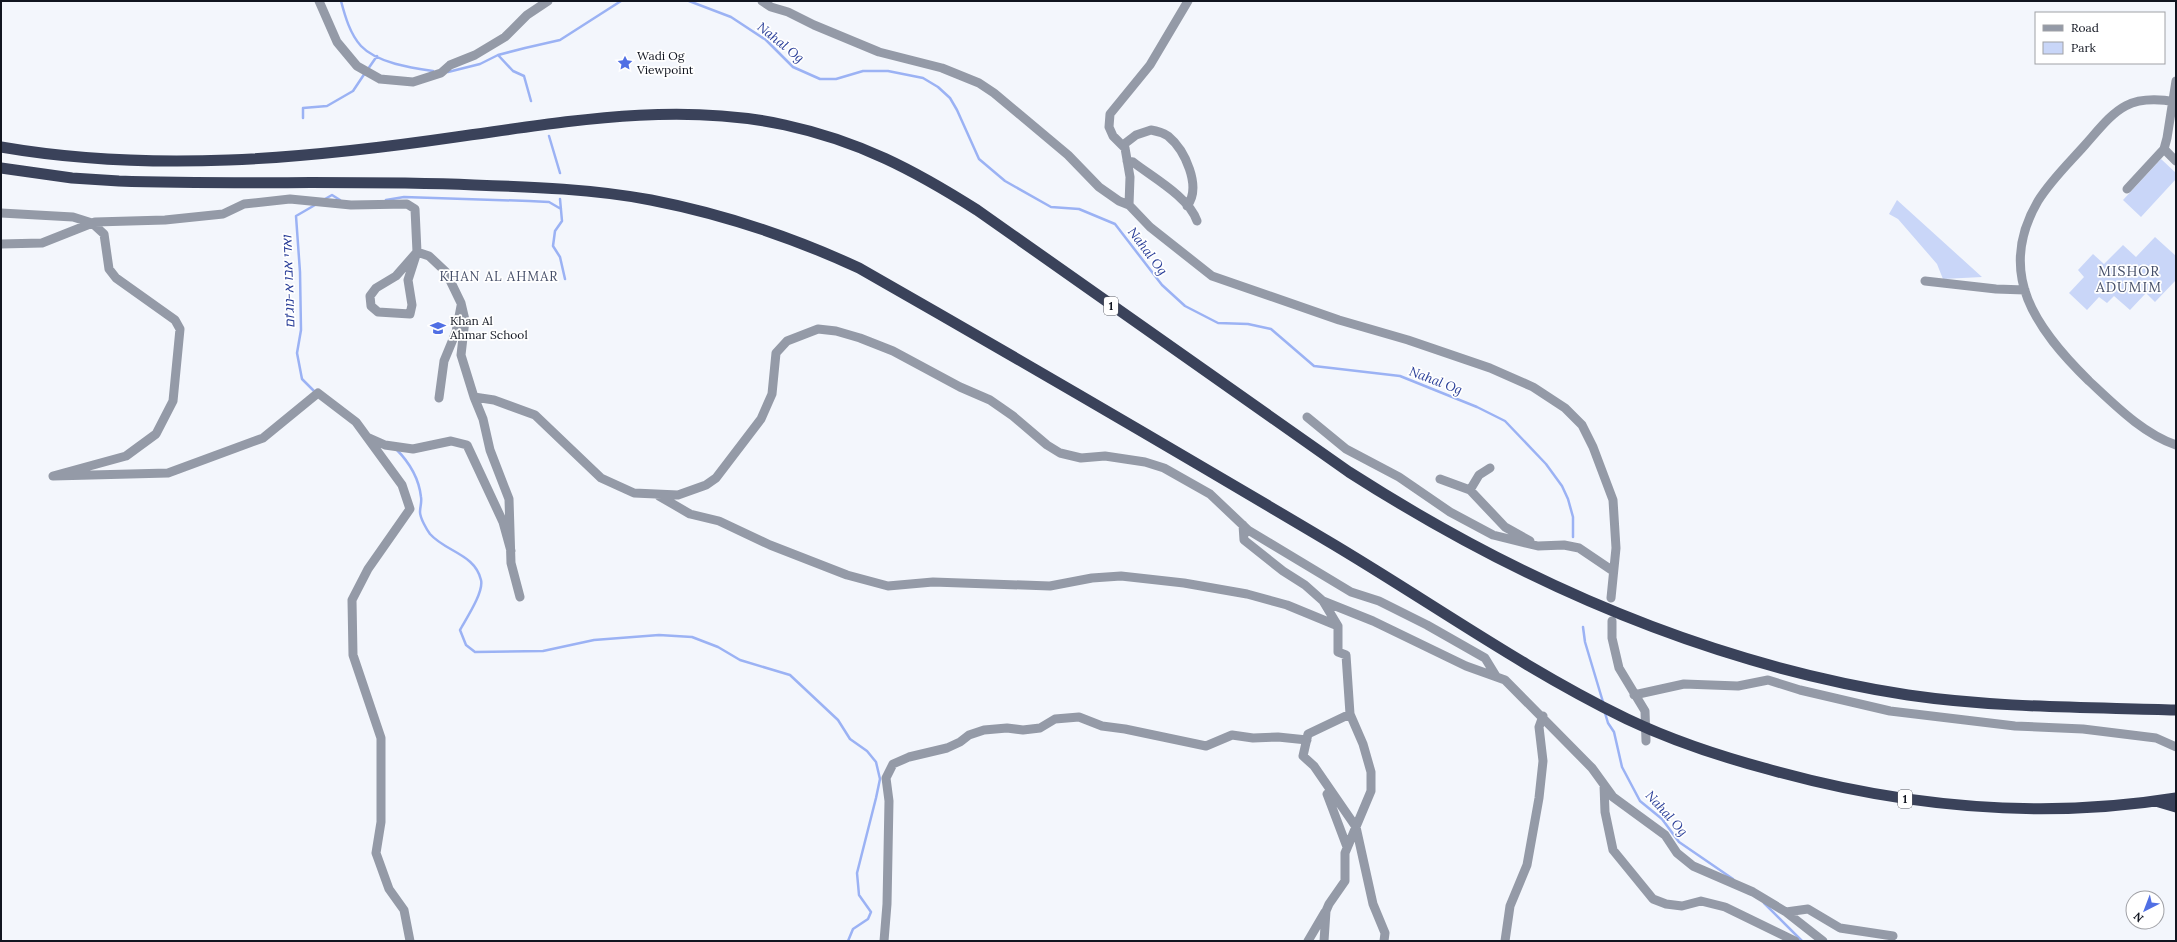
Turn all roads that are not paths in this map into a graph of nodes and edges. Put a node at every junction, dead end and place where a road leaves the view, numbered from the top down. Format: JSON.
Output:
{"nodes":[{"id":1,"x":319,"y":1,"type":"edge"},
{"id":2,"x":548,"y":1,"type":"edge"},
{"id":3,"x":762,"y":1,"type":"edge"},
{"id":4,"x":1188,"y":1,"type":"edge"},
{"id":5,"x":2176,"y":81,"type":"edge"},
{"id":6,"x":2174,"y":102,"type":"edge"},
{"id":7,"x":1123,"y":146,"type":"junction"},
{"id":8,"x":1,"y":147,"type":"edge"},
{"id":9,"x":2164,"y":149,"type":"junction"},
{"id":10,"x":1128,"y":161,"type":"junction"},
{"id":11,"x":2176,"y":161,"type":"edge"},
{"id":12,"x":1,"y":168,"type":"edge"},
{"id":13,"x":2127,"y":189,"type":"dead end"},
{"id":14,"x":1129,"y":206,"type":"junction"},
{"id":15,"x":1187,"y":206,"type":"junction"},
{"id":16,"x":1,"y":213,"type":"edge"},
{"id":17,"x":1197,"y":221,"type":"dead end"},
{"id":18,"x":92,"y":223,"type":"junction"},
{"id":19,"x":1,"y":244,"type":"edge"},
{"id":20,"x":417,"y":252,"type":"junction"},
{"id":21,"x":1925,"y":281,"type":"dead end"},
{"id":22,"x":2025,"y":290,"type":"junction"},
{"id":23,"x":461,"y":303,"type":"junction"},
{"id":24,"x":439,"y":398,"type":"dead end"},
{"id":25,"x":474,"y":398,"type":"junction"},
{"id":26,"x":1307,"y":417,"type":"dead end"},
{"id":27,"x":367,"y":437,"type":"junction"},
{"id":28,"x":2176,"y":445,"type":"edge"},
{"id":29,"x":1490,"y":468,"type":"dead end"},
{"id":30,"x":1440,"y":479,"type":"dead end"},
{"id":31,"x":1470,"y":490,"type":"junction"},
{"id":32,"x":658,"y":495,"type":"junction"},
{"id":33,"x":1242,"y":525,"type":"junction"},
{"id":34,"x":1538,"y":546,"type":"junction"},
{"id":35,"x":511,"y":551,"type":"junction"},
{"id":36,"x":1613,"y":571,"type":"junction"},
{"id":37,"x":520,"y":597,"type":"dead end"},
{"id":38,"x":1611,"y":598,"type":"dead end"},
{"id":39,"x":1323,"y":601,"type":"junction"},
{"id":40,"x":1612,"y":621,"type":"dead end"},
{"id":41,"x":1338,"y":626,"type":"junction"},
{"id":42,"x":1496,"y":676,"type":"junction"},
{"id":43,"x":1634,"y":695,"type":"junction"},
{"id":44,"x":2176,"y":710,"type":"edge"},
{"id":45,"x":1350,"y":714,"type":"junction"},
{"id":46,"x":1543,"y":716,"type":"junction"},
{"id":47,"x":1307,"y":740,"type":"junction"},
{"id":48,"x":1646,"y":741,"type":"dead end"},
{"id":49,"x":2176,"y":747,"type":"edge"},
{"id":50,"x":1324,"y":783,"type":"junction"},
{"id":51,"x":1604,"y":785,"type":"junction"},
{"id":52,"x":2176,"y":798,"type":"edge"},
{"id":53,"x":2155,"y":801,"type":"junction"},
{"id":54,"x":2176,"y":807,"type":"edge"},
{"id":55,"x":1356,"y":827,"type":"junction"},
{"id":56,"x":1347,"y":847,"type":"junction"},
{"id":57,"x":1326,"y":911,"type":"junction"},
{"id":58,"x":1786,"y":912,"type":"junction"},
{"id":59,"x":1893,"y":936,"type":"dead end"},
{"id":60,"x":410,"y":941,"type":"edge"},
{"id":61,"x":884,"y":941,"type":"edge"},
{"id":62,"x":1308,"y":941,"type":"edge"},
{"id":63,"x":1324,"y":941,"type":"edge"},
{"id":64,"x":1384,"y":941,"type":"edge"},
{"id":65,"x":1505,"y":941,"type":"edge"},
{"id":66,"x":1795,"y":941,"type":"edge"},
{"id":67,"x":1823,"y":941,"type":"edge"}],
"edges":[{"from":1,"to":2,"type":"street"},
{"from":3,"to":14,"type":"street"},
{"from":4,"to":7,"type":"street"},
{"from":5,"to":6,"type":"street"},
{"from":6,"to":9,"type":"street"},
{"from":6,"to":22,"type":"street"},
{"from":7,"to":10,"type":"street"},
{"from":7,"to":15,"type":"street"},
{"from":8,"to":44,"type":"highway","number":"1"},
{"from":9,"to":11,"type":"street"},
{"from":9,"to":13,"type":"street"},
{"from":10,"to":14,"type":"street"},
{"from":10,"to":15,"type":"street"},
{"from":12,"to":53,"type":"highway","number":"1"},
{"from":14,"to":36,"type":"street"},
{"from":15,"to":17,"type":"street"},
{"from":16,"to":18,"type":"street"},
{"from":18,"to":19,"type":"street"},
{"from":18,"to":20,"type":"street"},
{"from":18,"to":27,"type":"street"},
{"from":20,"to":20,"type":"street"},
{"from":20,"to":23,"type":"street"},
{"from":21,"to":22,"type":"street"},
{"from":22,"to":28,"type":"street"},
{"from":23,"to":24,"type":"street"},
{"from":23,"to":25,"type":"street"},
{"from":25,"to":32,"type":"street"},
{"from":25,"to":35,"type":"street"},
{"from":26,"to":34,"type":"street"},
{"from":27,"to":35,"type":"street"},
{"from":27,"to":60,"type":"street"},
{"from":29,"to":31,"type":"street"},
{"from":30,"to":31,"type":"street"},
{"from":31,"to":34,"type":"street"},
{"from":32,"to":33,"type":"street"},
{"from":32,"to":41,"type":"street"},
{"from":33,"to":39,"type":"street"},
{"from":33,"to":42,"type":"street"},
{"from":34,"to":36,"type":"street"},
{"from":35,"to":37,"type":"street"},
{"from":36,"to":38,"type":"street"},
{"from":39,"to":41,"type":"street"},
{"from":39,"to":42,"type":"street"},
{"from":40,"to":43,"type":"street"},
{"from":41,"to":45,"type":"street"},
{"from":42,"to":46,"type":"street"},
{"from":43,"to":48,"type":"street"},
{"from":43,"to":49,"type":"street"},
{"from":45,"to":47,"type":"street"},
{"from":45,"to":55,"type":"street"},
{"from":46,"to":51,"type":"street"},
{"from":46,"to":65,"type":"street"},
{"from":47,"to":50,"type":"street"},
{"from":47,"to":61,"type":"street"},
{"from":50,"to":55,"type":"street"},
{"from":50,"to":56,"type":"street"},
{"from":51,"to":58,"type":"street"},
{"from":51,"to":66,"type":"street"},
{"from":52,"to":53,"type":"highway","number":"1"},
{"from":53,"to":54,"type":"highway"},
{"from":55,"to":56,"type":"street"},
{"from":55,"to":64,"type":"street"},
{"from":56,"to":57,"type":"street"},
{"from":57,"to":62,"type":"street"},
{"from":57,"to":63,"type":"street"},
{"from":58,"to":59,"type":"street"},
{"from":58,"to":67,"type":"street"}]}
